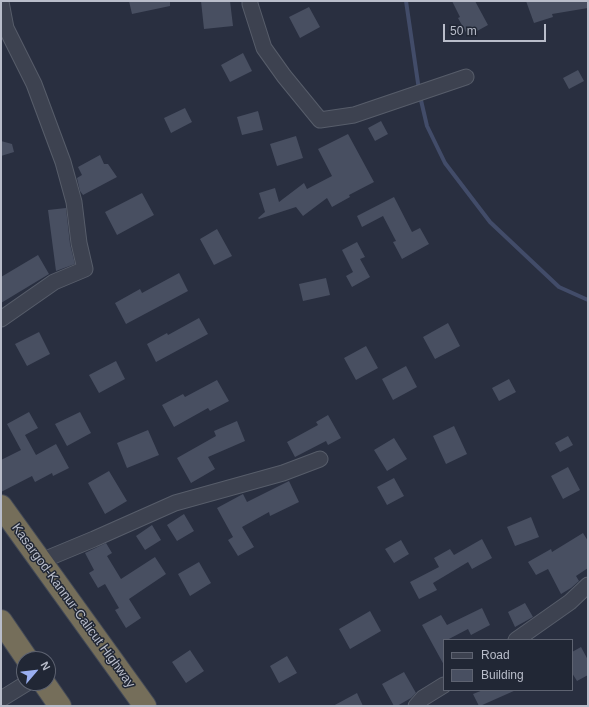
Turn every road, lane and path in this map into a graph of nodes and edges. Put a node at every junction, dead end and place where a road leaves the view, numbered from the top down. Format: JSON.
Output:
{"nodes":[{"id":1,"x":250,"y":1,"type":"edge"},
{"id":2,"x":1,"y":2,"type":"edge"},
{"id":3,"x":466,"y":77,"type":"dead end"},
{"id":4,"x":1,"y":319,"type":"edge"},
{"id":5,"x":320,"y":458,"type":"dead end"},
{"id":6,"x":1,"y":506,"type":"edge"},
{"id":7,"x":41,"y":561,"type":"junction"},
{"id":8,"x":588,"y":585,"type":"edge"},
{"id":9,"x":1,"y":620,"type":"edge"},
{"id":10,"x":517,"y":639,"type":"edge"},
{"id":11,"x":22,"y":651,"type":"edge"},
{"id":12,"x":443,"y":686,"type":"edge"},
{"id":13,"x":16,"y":690,"type":"edge"},
{"id":14,"x":50,"y":691,"type":"edge"},
{"id":15,"x":1,"y":700,"type":"edge"},
{"id":16,"x":60,"y":706,"type":"edge"},
{"id":17,"x":145,"y":706,"type":"edge"},
{"id":18,"x":416,"y":706,"type":"edge"}],
"edges":[{"from":1,"to":3,"type":"street"},
{"from":2,"to":4,"type":"street"},
{"from":5,"to":7,"type":"street"},
{"from":6,"to":7,"type":"highway","name":"Kasargod-Kannur-Calicut Highway"},
{"from":7,"to":17,"type":"highway","name":"Kasargod-Kannur-Calicut Highway"},
{"from":8,"to":10,"type":"street"},
{"from":9,"to":11,"type":"highway"},
{"from":12,"to":18,"type":"street"},
{"from":13,"to":15,"type":"street"},
{"from":14,"to":16,"type":"highway"}]}
